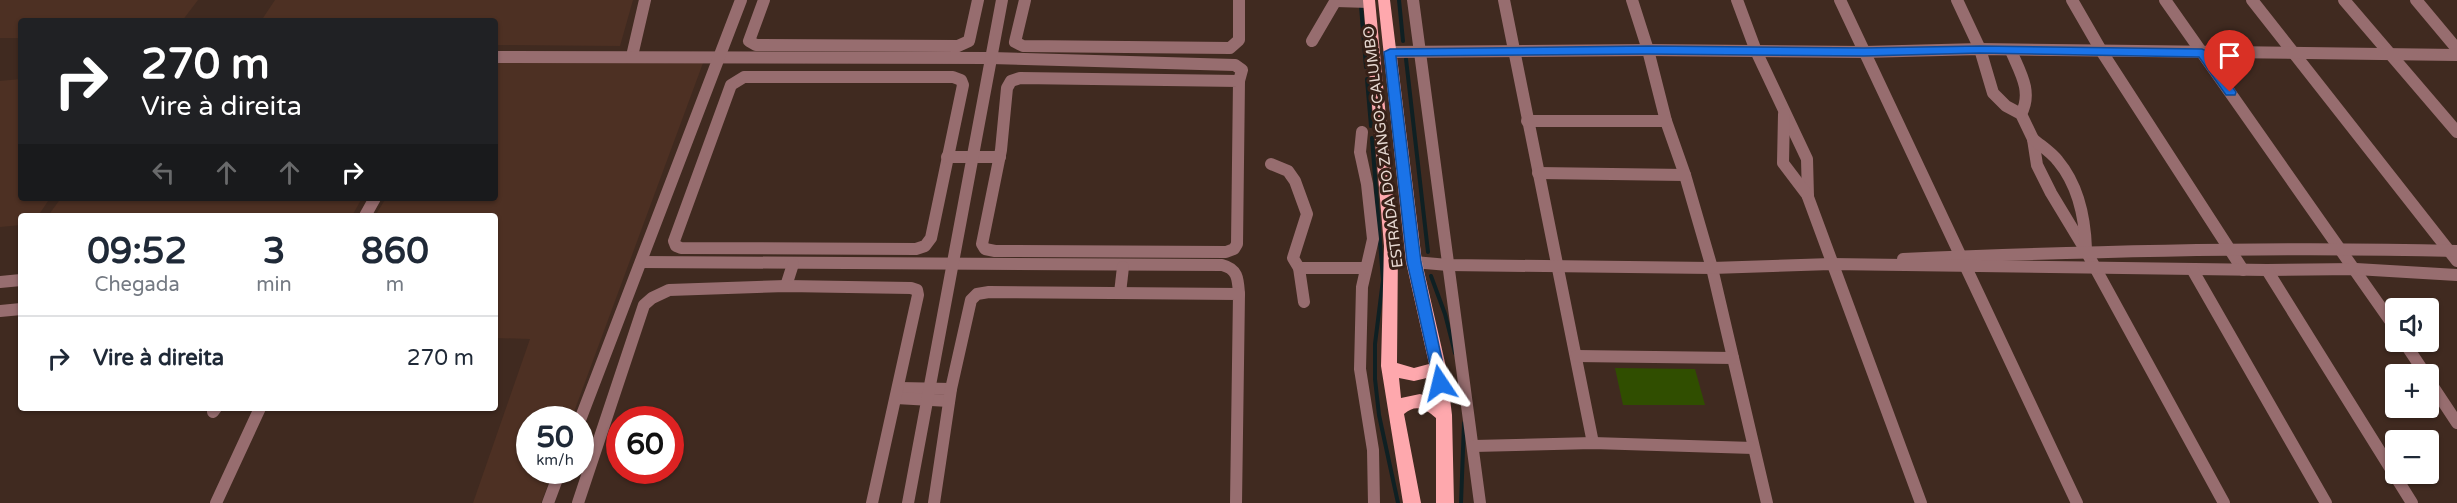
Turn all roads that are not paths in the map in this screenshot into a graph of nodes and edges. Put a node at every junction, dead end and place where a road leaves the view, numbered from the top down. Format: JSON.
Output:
{"nodes":[{"id":1,"x":645,"y":0,"type":"edge"},
{"id":2,"x":741,"y":0,"type":"edge"},
{"id":3,"x":764,"y":0,"type":"edge"},
{"id":4,"x":978,"y":0,"type":"edge"},
{"id":5,"x":1002,"y":0,"type":"edge"},
{"id":6,"x":1025,"y":0,"type":"edge"},
{"id":7,"x":1239,"y":0,"type":"edge"},
{"id":8,"x":1413,"y":0,"type":"edge"},
{"id":9,"x":1504,"y":0,"type":"edge"},
{"id":10,"x":1632,"y":0,"type":"edge"},
{"id":11,"x":1737,"y":0,"type":"edge"},
{"id":12,"x":1840,"y":0,"type":"edge"},
{"id":13,"x":1957,"y":0,"type":"edge"},
{"id":14,"x":2072,"y":0,"type":"edge"},
{"id":15,"x":2165,"y":0,"type":"edge"},
{"id":16,"x":2252,"y":0,"type":"edge"},
{"id":17,"x":2344,"y":0,"type":"edge"},
{"id":18,"x":2416,"y":0,"type":"edge"},
{"id":19,"x":1336,"y":1,"type":"edge"},
{"id":20,"x":1369,"y":1,"type":"edge"},
{"id":21,"x":1312,"y":41,"type":"dead end"},
{"id":22,"x":2457,"y":49,"type":"edge"},
{"id":23,"x":1648,"y":50,"type":"junction"},
{"id":24,"x":1980,"y":50,"type":"junction"},
{"id":25,"x":1756,"y":51,"type":"junction"},
{"id":26,"x":2011,"y":51,"type":"junction"},
{"id":27,"x":1390,"y":52,"type":"junction"},
{"id":28,"x":1419,"y":52,"type":"junction"},
{"id":29,"x":1514,"y":52,"type":"junction"},
{"id":30,"x":1864,"y":52,"type":"junction"},
{"id":31,"x":2102,"y":52,"type":"junction"},
{"id":32,"x":2293,"y":52,"type":"junction"},
{"id":33,"x":2202,"y":53,"type":"junction"},
{"id":34,"x":2392,"y":54,"type":"junction"},
{"id":35,"x":2457,"y":55,"type":"edge"},
{"id":36,"x":632,"y":56,"type":"junction"},
{"id":37,"x":720,"y":56,"type":"junction"},
{"id":38,"x":498,"y":57,"type":"edge"},
{"id":39,"x":853,"y":57,"type":"junction"},
{"id":40,"x":991,"y":58,"type":"junction"},
{"id":41,"x":1126,"y":62,"type":"junction"},
{"id":42,"x":847,"y":76,"type":"junction"},
{"id":43,"x":1124,"y":80,"type":"junction"},
{"id":44,"x":1239,"y":81,"type":"junction"},
{"id":45,"x":1784,"y":113,"type":"junction"},
{"id":46,"x":2021,"y":114,"type":"junction"},
{"id":47,"x":1527,"y":121,"type":"junction"},
{"id":48,"x":1666,"y":121,"type":"junction"},
{"id":49,"x":1362,"y":132,"type":"dead end"},
{"id":50,"x":2457,"y":132,"type":"edge"},
{"id":51,"x":2032,"y":139,"type":"junction"},
{"id":52,"x":948,"y":153,"type":"junction"},
{"id":53,"x":974,"y":153,"type":"junction"},
{"id":54,"x":1000,"y":153,"type":"junction"},
{"id":55,"x":1271,"y":164,"type":"dead end"},
{"id":56,"x":1538,"y":173,"type":"junction"},
{"id":57,"x":1685,"y":175,"type":"junction"},
{"id":58,"x":1809,"y":197,"type":"junction"},
{"id":59,"x":2341,"y":248,"type":"junction"},
{"id":60,"x":2086,"y":251,"type":"junction"},
{"id":61,"x":2231,"y":251,"type":"junction"},
{"id":62,"x":2453,"y":251,"type":"edge"},
{"id":63,"x":1962,"y":255,"type":"junction"},
{"id":64,"x":2457,"y":261,"type":"edge"},
{"id":65,"x":641,"y":262,"type":"junction"},
{"id":66,"x":1414,"y":262,"type":"junction"},
{"id":67,"x":793,"y":264,"type":"junction"},
{"id":68,"x":1831,"y":264,"type":"junction"},
{"id":69,"x":953,"y":265,"type":"junction"},
{"id":70,"x":1448,"y":265,"type":"junction"},
{"id":71,"x":1559,"y":266,"type":"junction"},
{"id":72,"x":1123,"y":267,"type":"junction"},
{"id":73,"x":2094,"y":267,"type":"junction"},
{"id":74,"x":1299,"y":268,"type":"junction"},
{"id":75,"x":1365,"y":268,"type":"junction"},
{"id":76,"x":1712,"y":268,"type":"junction"},
{"id":77,"x":1968,"y":268,"type":"junction"},
{"id":78,"x":2192,"y":268,"type":"junction"},
{"id":79,"x":2356,"y":269,"type":"junction"},
{"id":80,"x":2243,"y":270,"type":"junction"},
{"id":81,"x":2267,"y":270,"type":"junction"},
{"id":82,"x":2457,"y":275,"type":"edge"},
{"id":83,"x":18,"y":280,"type":"edge"},
{"id":84,"x":0,"y":282,"type":"edge"},
{"id":85,"x":786,"y":286,"type":"junction"},
{"id":86,"x":1120,"y":293,"type":"junction"},
{"id":87,"x":1239,"y":294,"type":"junction"},
{"id":88,"x":1304,"y":303,"type":"dead end"},
{"id":89,"x":18,"y":309,"type":"edge"},
{"id":90,"x":0,"y":312,"type":"edge"},
{"id":91,"x":2385,"y":312,"type":"edge"},
{"id":92,"x":1576,"y":356,"type":"junction"},
{"id":93,"x":1733,"y":358,"type":"junction"},
{"id":94,"x":1389,"y":366,"type":"junction"},
{"id":95,"x":1438,"y":367,"type":"junction"},
{"id":96,"x":898,"y":393,"type":"junction"},
{"id":97,"x":929,"y":393,"type":"junction"},
{"id":98,"x":950,"y":395,"type":"junction"},
{"id":99,"x":2439,"y":396,"type":"edge"},
{"id":100,"x":585,"y":406,"type":"edge"},
{"id":101,"x":259,"y":411,"type":"edge"},
{"id":102,"x":1395,"y":412,"type":"junction"},
{"id":103,"x":1444,"y":415,"type":"junction"},
{"id":104,"x":2457,"y":423,"type":"edge"},
{"id":105,"x":1593,"y":443,"type":"junction"},
{"id":106,"x":1474,"y":446,"type":"junction"},
{"id":107,"x":1754,"y":448,"type":"junction"},
{"id":108,"x":555,"y":484,"type":"edge"},
{"id":109,"x":216,"y":503,"type":"edge"},
{"id":110,"x":548,"y":503,"type":"edge"},
{"id":111,"x":578,"y":503,"type":"edge"},
{"id":112,"x":872,"y":503,"type":"edge"},
{"id":113,"x":908,"y":503,"type":"edge"},
{"id":114,"x":934,"y":503,"type":"edge"},
{"id":115,"x":1236,"y":503,"type":"edge"},
{"id":116,"x":1374,"y":503,"type":"edge"},
{"id":117,"x":1413,"y":503,"type":"edge"},
{"id":118,"x":1445,"y":503,"type":"edge"},
{"id":119,"x":1480,"y":503,"type":"edge"},
{"id":120,"x":1767,"y":503,"type":"edge"},
{"id":121,"x":1922,"y":503,"type":"edge"},
{"id":122,"x":2077,"y":503,"type":"edge"},
{"id":123,"x":2224,"y":503,"type":"edge"},
{"id":124,"x":2326,"y":503,"type":"edge"},
{"id":125,"x":2412,"y":503,"type":"edge"}],
"edges":[{"from":1,"to":36,"type":"street"},
{"from":2,"to":37,"type":"street"},
{"from":3,"to":4,"type":"street"},
{"from":5,"to":40,"type":"street"},
{"from":6,"to":7,"type":"street"},
{"from":8,"to":28,"type":"street"},
{"from":9,"to":29,"type":"street"},
{"from":10,"to":23,"type":"street"},
{"from":11,"to":25,"type":"street"},
{"from":12,"to":30,"type":"street"},
{"from":13,"to":24,"type":"street"},
{"from":14,"to":31,"type":"street"},
{"from":15,"to":33,"type":"street"},
{"from":16,"to":32,"type":"street"},
{"from":17,"to":34,"type":"street"},
{"from":18,"to":22,"type":"street"},
{"from":19,"to":20,"type":"street"},
{"from":19,"to":21,"type":"street"},
{"from":20,"to":27,"type":"main road","name":"ESTRADA DO ZANGO-CALUMBO"},
{"from":20,"to":94,"type":"main road","name":"ESTRADA DO ZANGO-CALUMBO"},
{"from":23,"to":25,"type":"street"},
{"from":23,"to":29,"type":"street"},
{"from":23,"to":48,"type":"street"},
{"from":24,"to":26,"type":"street"},
{"from":24,"to":30,"type":"street"},
{"from":24,"to":46,"type":"street"},
{"from":25,"to":30,"type":"street"},
{"from":25,"to":45,"type":"street"},
{"from":26,"to":31,"type":"street"},
{"from":26,"to":46,"type":"street"},
{"from":27,"to":28,"type":"street"},
{"from":27,"to":66,"type":"main road","name":"ESTRADA DO ZANGO-CALUMBO"},
{"from":28,"to":29,"type":"street"},
{"from":28,"to":70,"type":"street"},
{"from":29,"to":47,"type":"street"},
{"from":30,"to":63,"type":"street"},
{"from":31,"to":33,"type":"street"},
{"from":31,"to":61,"type":"street"},
{"from":32,"to":33,"type":"street"},
{"from":32,"to":34,"type":"street"},
{"from":32,"to":62,"type":"street"},
{"from":33,"to":59,"type":"street"},
{"from":34,"to":35,"type":"street"},
{"from":34,"to":50,"type":"street"},
{"from":36,"to":37,"type":"street"},
{"from":36,"to":38,"type":"street"},
{"from":37,"to":39,"type":"street"},
{"from":37,"to":65,"type":"street"},
{"from":39,"to":40,"type":"street"},
{"from":39,"to":42,"type":"street"},
{"from":40,"to":41,"type":"street"},
{"from":40,"to":53,"type":"street"},
{"from":41,"to":43,"type":"street"},
{"from":41,"to":44,"type":"street"},
{"from":42,"to":52,"type":"street"},
{"from":42,"to":52,"type":"street"},
{"from":43,"to":44,"type":"street"},
{"from":43,"to":54,"type":"street"},
{"from":44,"to":54,"type":"street"},
{"from":45,"to":58,"type":"street"},
{"from":45,"to":58,"type":"street"},
{"from":46,"to":51,"type":"street"},
{"from":47,"to":48,"type":"street"},
{"from":47,"to":56,"type":"street"},
{"from":48,"to":57,"type":"street"},
{"from":49,"to":75,"type":"street"},
{"from":51,"to":60,"type":"street"},
{"from":51,"to":60,"type":"street"},
{"from":52,"to":53,"type":"street"},
{"from":53,"to":54,"type":"street"},
{"from":53,"to":69,"type":"street"},
{"from":55,"to":74,"type":"street"},
{"from":56,"to":57,"type":"street"},
{"from":56,"to":71,"type":"street"},
{"from":57,"to":76,"type":"street"},
{"from":58,"to":68,"type":"street"},
{"from":59,"to":61,"type":"street"},
{"from":59,"to":62,"type":"street"},
{"from":59,"to":79,"type":"street"},
{"from":60,"to":61,"type":"street"},
{"from":60,"to":63,"type":"street"},
{"from":60,"to":73,"type":"street"},
{"from":61,"to":80,"type":"street"},
{"from":62,"to":64,"type":"street"},
{"from":63,"to":68,"type":"street"},
{"from":63,"to":77,"type":"street"},
{"from":65,"to":67,"type":"street"},
{"from":65,"to":100,"type":"street"},
{"from":66,"to":70,"type":"street"},
{"from":66,"to":95,"type":"main road","name":"ESTRADA DO ZANGO-CALUMBO"},
{"from":67,"to":69,"type":"street"},
{"from":67,"to":85,"type":"street"},
{"from":68,"to":76,"type":"street"},
{"from":68,"to":77,"type":"street"},
{"from":68,"to":121,"type":"street"},
{"from":69,"to":72,"type":"street"},
{"from":69,"to":97,"type":"street"},
{"from":70,"to":71,"type":"street"},
{"from":70,"to":106,"type":"street"},
{"from":71,"to":76,"type":"street"},
{"from":71,"to":92,"type":"street"},
{"from":72,"to":86,"type":"street"},
{"from":72,"to":87,"type":"street"},
{"from":73,"to":77,"type":"street"},
{"from":73,"to":78,"type":"street"},
{"from":73,"to":123,"type":"street"},
{"from":74,"to":75,"type":"street"},
{"from":74,"to":88,"type":"street"},
{"from":75,"to":116,"type":"street"},
{"from":76,"to":93,"type":"street"},
{"from":77,"to":122,"type":"street"},
{"from":78,"to":80,"type":"street"},
{"from":78,"to":124,"type":"street"},
{"from":79,"to":81,"type":"street"},
{"from":79,"to":82,"type":"street"},
{"from":79,"to":91,"type":"street"},
{"from":80,"to":81,"type":"street"},
{"from":81,"to":125,"type":"street"},
{"from":83,"to":84,"type":"street"},
{"from":85,"to":96,"type":"street"},
{"from":85,"to":111,"type":"street"},
{"from":86,"to":87,"type":"street"},
{"from":86,"to":98,"type":"street"},
{"from":87,"to":115,"type":"street"},
{"from":89,"to":90,"type":"street"},
{"from":92,"to":93,"type":"street"},
{"from":92,"to":105,"type":"street"},
{"from":93,"to":107,"type":"street"},
{"from":94,"to":95,"type":"main road"},
{"from":94,"to":102,"type":"main road","name":"ESTRADA DO ZANGO-CALUMBO"},
{"from":95,"to":103,"type":"main road","name":"ESTRADA DO ZANGO-CALUMBO"},
{"from":96,"to":97,"type":"street"},
{"from":96,"to":112,"type":"street"},
{"from":97,"to":98,"type":"street"},
{"from":97,"to":113,"type":"street"},
{"from":98,"to":114,"type":"street"},
{"from":99,"to":104,"type":"street"},
{"from":101,"to":109,"type":"street"},
{"from":102,"to":103,"type":"main road"},
{"from":102,"to":117,"type":"main road","name":"ESTRADA DO ZANGO-CALUMBO"},
{"from":103,"to":118,"type":"main road","name":"ESTRADA DO ZANGO-CALUMBO"},
{"from":105,"to":106,"type":"street"},
{"from":105,"to":107,"type":"street"},
{"from":106,"to":119,"type":"street"},
{"from":107,"to":120,"type":"street"},
{"from":108,"to":110,"type":"street"}]}
